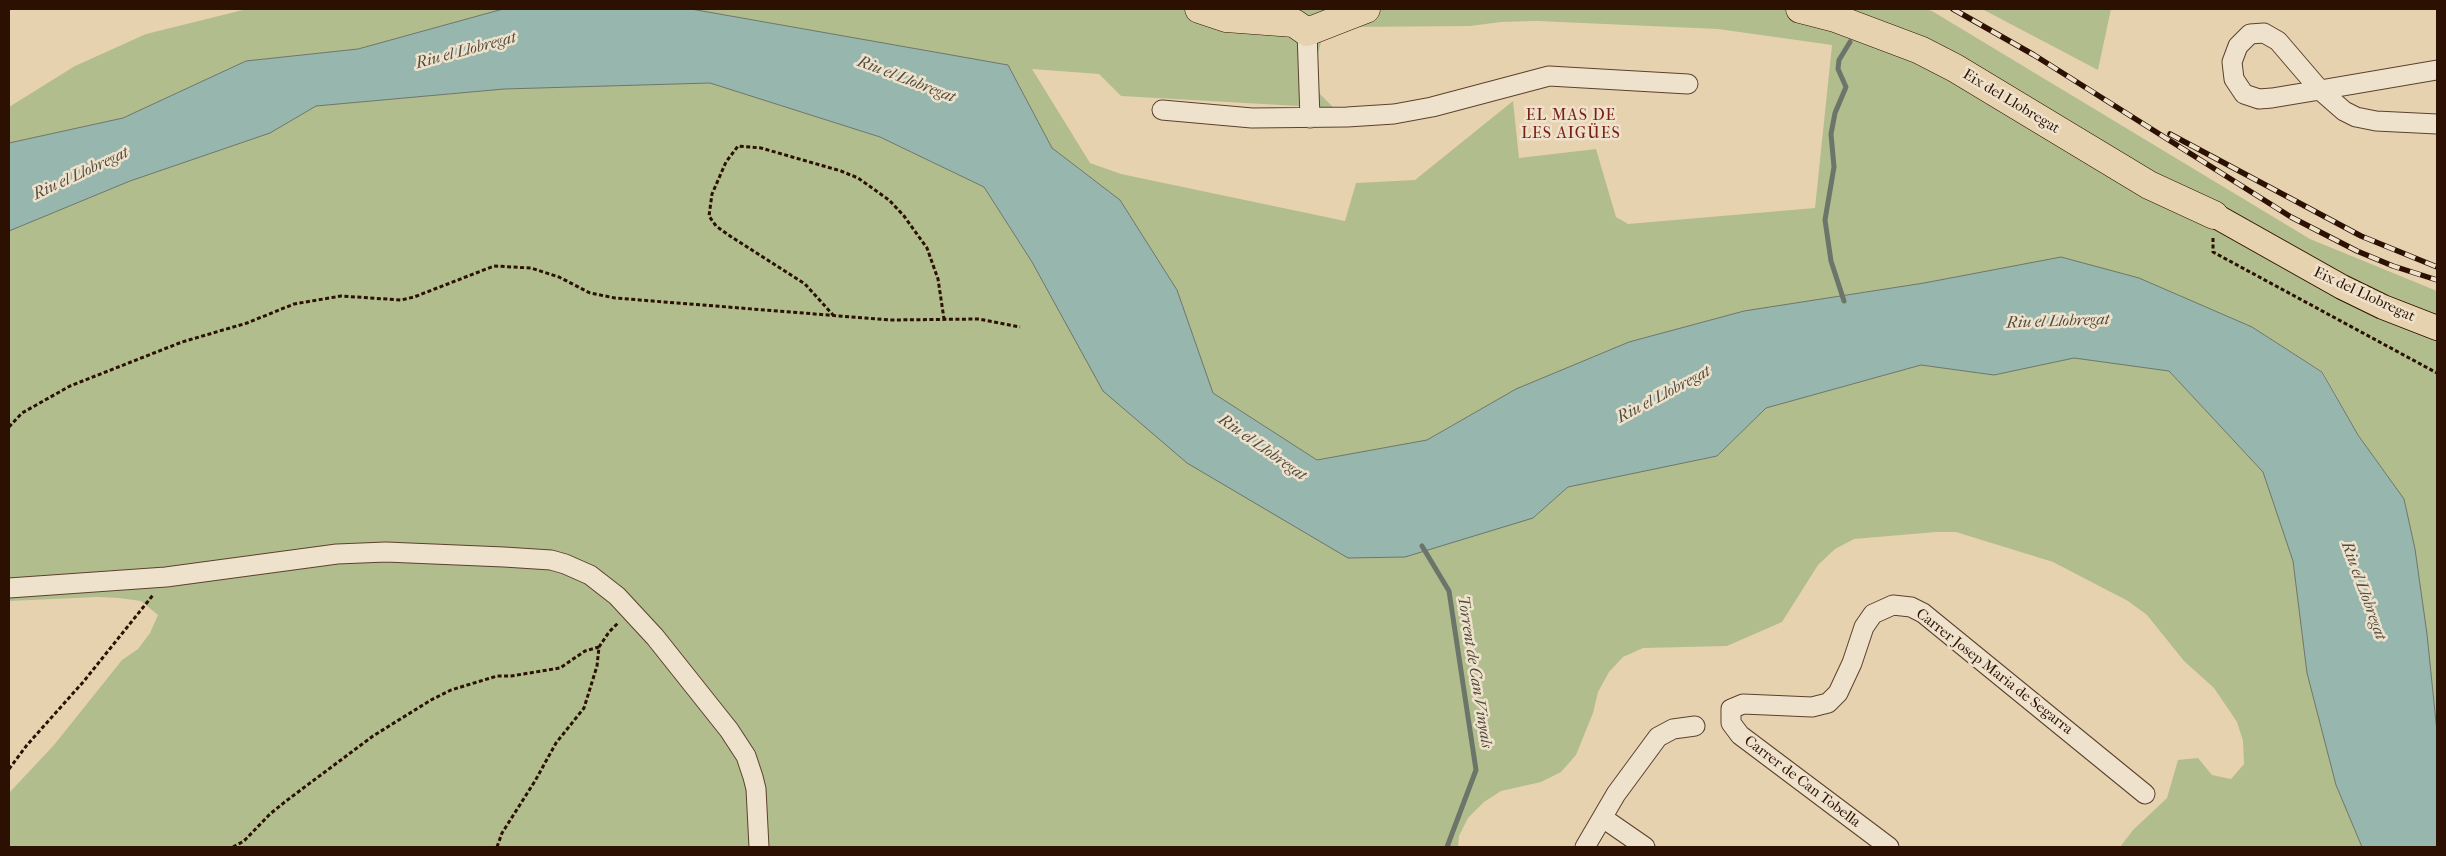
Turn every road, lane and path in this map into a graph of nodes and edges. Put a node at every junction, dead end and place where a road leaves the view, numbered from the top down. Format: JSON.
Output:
{"nodes":[{"id":1,"x":1199,"y":9,"type":"edge"},
{"id":2,"x":1366,"y":9,"type":"edge"},
{"id":3,"x":1800,"y":9,"type":"edge"},
{"id":4,"x":1856,"y":9,"type":"edge"},
{"id":5,"x":1306,"y":32,"type":"junction"},
{"id":6,"x":2437,"y":70,"type":"edge"},
{"id":7,"x":1688,"y":84,"type":"dead end"},
{"id":8,"x":2320,"y":90,"type":"junction"},
{"id":9,"x":1162,"y":110,"type":"dead end"},
{"id":10,"x":1310,"y":118,"type":"junction"},
{"id":11,"x":2437,"y":124,"type":"edge"},
{"id":12,"x":2214,"y":215,"type":"junction"},
{"id":13,"x":834,"y":316,"type":"junction"},
{"id":14,"x":944,"y":319,"type":"junction"},
{"id":15,"x":2414,"y":319,"type":"junction"},
{"id":16,"x":1020,"y":327,"type":"dead end"},
{"id":17,"x":2437,"y":328,"type":"edge"},
{"id":18,"x":2437,"y":336,"type":"edge"},
{"id":19,"x":2437,"y":374,"type":"edge"},
{"id":20,"x":9,"y":427,"type":"edge"},
{"id":21,"x":166,"y":578,"type":"junction"},
{"id":22,"x":9,"y":588,"type":"edge"},
{"id":23,"x":630,"y":611,"type":"junction"},
{"id":24,"x":599,"y":647,"type":"junction"},
{"id":25,"x":1695,"y":726,"type":"dead end"},
{"id":26,"x":1740,"y":735,"type":"joint"},
{"id":27,"x":9,"y":770,"type":"edge"},
{"id":28,"x":2146,"y":794,"type":"dead end"},
{"id":29,"x":1603,"y":818,"type":"junction"},
{"id":30,"x":234,"y":847,"type":"edge"},
{"id":31,"x":497,"y":847,"type":"edge"},
{"id":32,"x":759,"y":847,"type":"edge"},
{"id":33,"x":1585,"y":847,"type":"edge"},
{"id":34,"x":1645,"y":847,"type":"edge"},
{"id":35,"x":1889,"y":847,"type":"edge"}],
"edges":[{"from":1,"to":5,"type":"highway"},
{"from":2,"to":5,"type":"highway"},
{"from":3,"to":12,"type":"highway","name":"Eix del Llobregat"},
{"from":4,"to":12,"type":"highway","name":"Eix del Llobregat"},
{"from":5,"to":10,"type":"street"},
{"from":6,"to":8,"type":"street"},
{"from":7,"to":10,"type":"street"},
{"from":8,"to":8,"type":"street"},
{"from":8,"to":11,"type":"street"},
{"from":9,"to":10,"type":"street"},
{"from":12,"to":15,"type":"main road","name":"Eix del Llobregat"},
{"from":12,"to":19,"type":"path"},
{"from":13,"to":14,"type":"path"},
{"from":13,"to":14,"type":"path"},
{"from":13,"to":20,"type":"path"},
{"from":14,"to":16,"type":"path"},
{"from":15,"to":17,"type":"main road","name":"Eix del Llobregat"},
{"from":15,"to":18,"type":"main road"},
{"from":21,"to":22,"type":"street"},
{"from":21,"to":23,"type":"street"},
{"from":21,"to":27,"type":"path"},
{"from":23,"to":24,"type":"path"},
{"from":23,"to":32,"type":"street"},
{"from":24,"to":30,"type":"path"},
{"from":24,"to":31,"type":"path"},
{"from":25,"to":29,"type":"street"},
{"from":26,"to":28,"type":"street","name":"Carrer Josep Maria de Segarra"},
{"from":26,"to":35,"type":"street","name":"Carrer de Can Tobella"},
{"from":29,"to":33,"type":"street"},
{"from":29,"to":34,"type":"street"}]}
